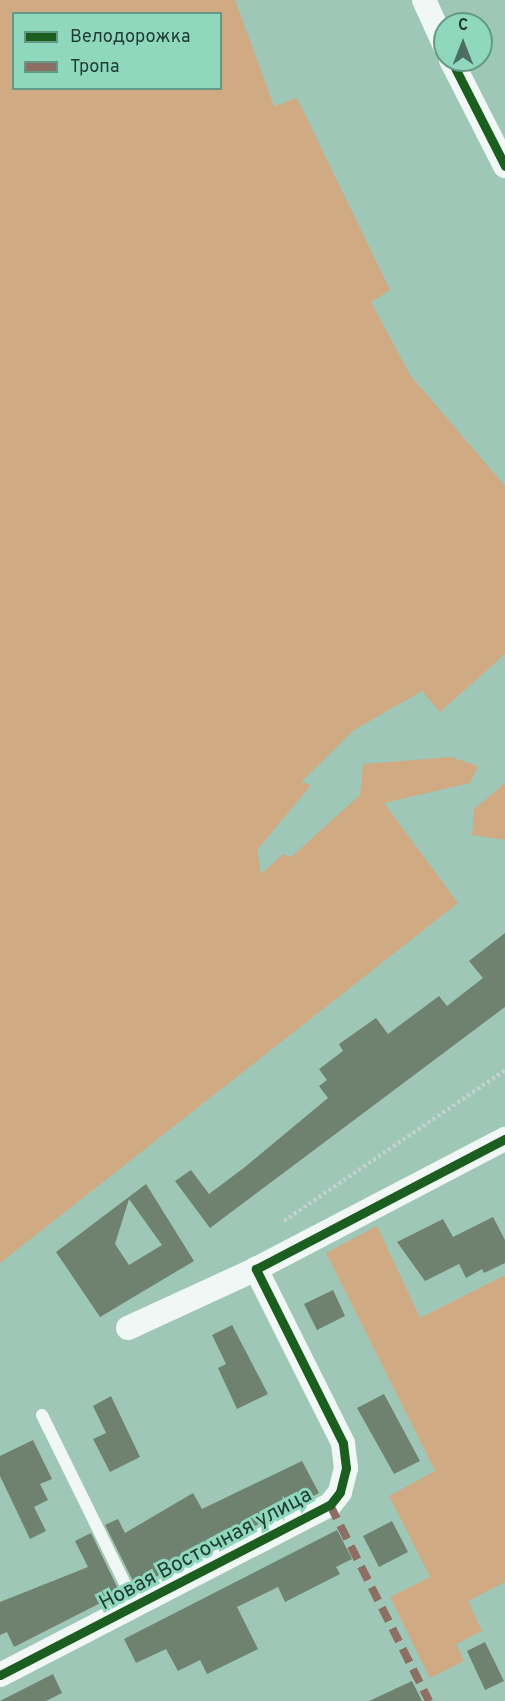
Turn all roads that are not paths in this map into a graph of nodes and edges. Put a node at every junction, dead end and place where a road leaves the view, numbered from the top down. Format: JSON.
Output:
{"nodes":[{"id":1,"x":424,"y":0,"type":"edge"},
{"id":2,"x":433,"y":20,"type":"edge"},
{"id":3,"x":457,"y":72,"type":"edge"},
{"id":4,"x":505,"y":166,"type":"edge"},
{"id":5,"x":505,"y":1139,"type":"edge"},
{"id":6,"x":256,"y":1269,"type":"junction"},
{"id":7,"x":128,"y":1328,"type":"dead end"},
{"id":8,"x":42,"y":1415,"type":"dead end"},
{"id":9,"x":137,"y":1608,"type":"junction"},
{"id":10,"x":0,"y":1675,"type":"edge"}],
"edges":[{"from":1,"to":2,"type":"street"},
{"from":3,"to":4,"type":"street"},
{"from":5,"to":6,"type":"street"},
{"from":6,"to":7,"type":"street"},
{"from":6,"to":9,"type":"street","name":"Новая Восточная улица"},
{"from":8,"to":9,"type":"lane"},
{"from":9,"to":10,"type":"street","name":"Новая Восточная улица"}]}
